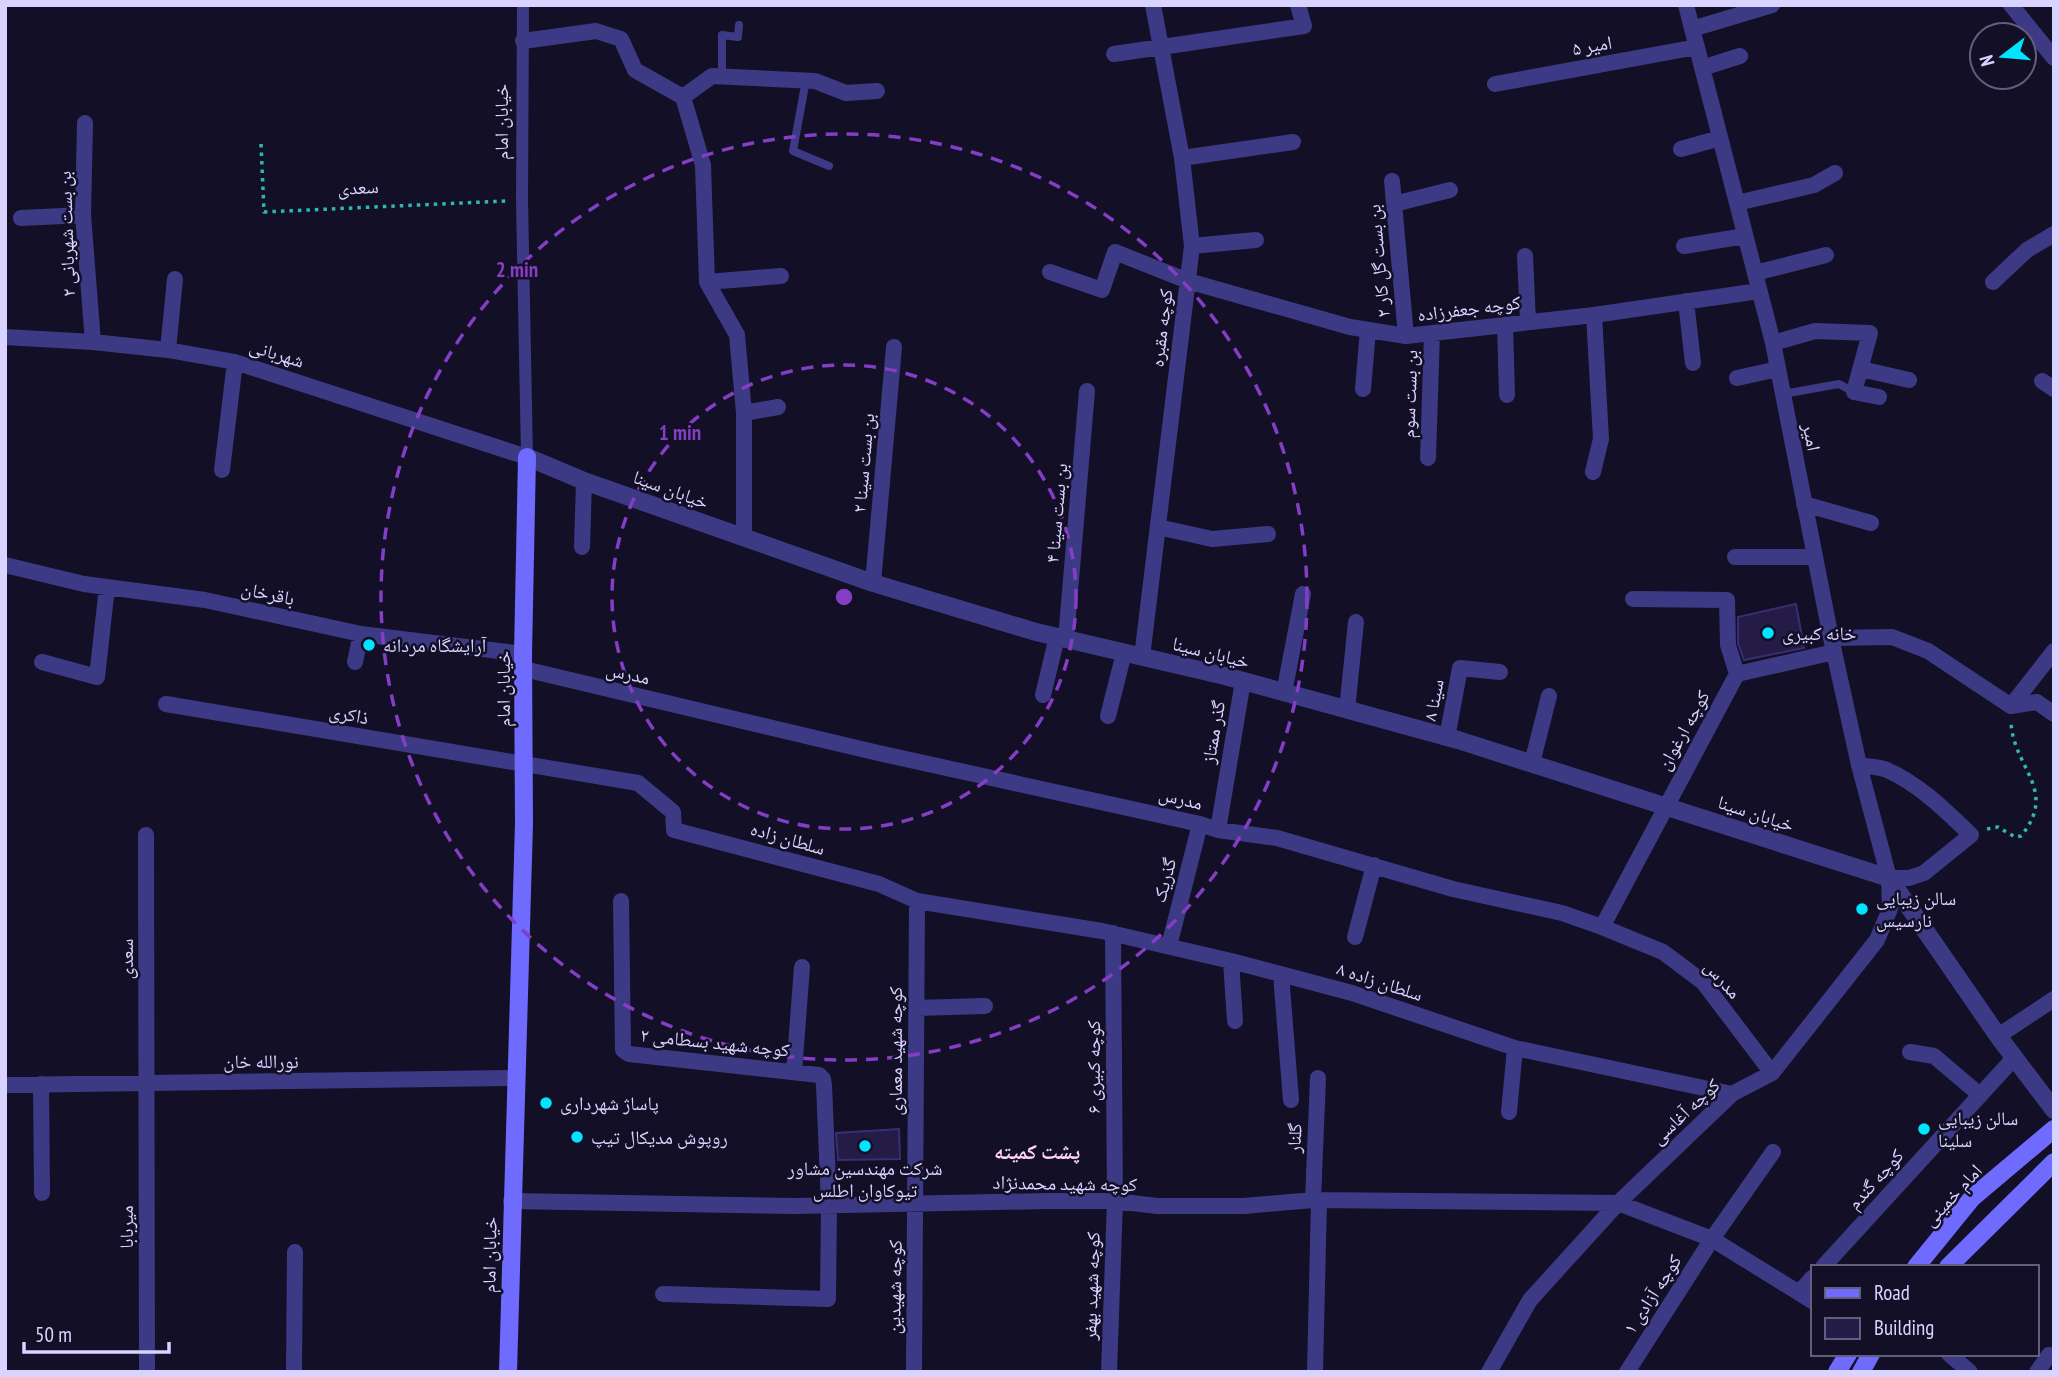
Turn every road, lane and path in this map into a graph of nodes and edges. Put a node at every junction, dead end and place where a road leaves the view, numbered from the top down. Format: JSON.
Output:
{"nodes":[{"id":1,"x":523,"y":5,"type":"edge"},
{"id":2,"x":1153,"y":5,"type":"edge"},
{"id":3,"x":1298,"y":5,"type":"edge"},
{"id":4,"x":1686,"y":5,"type":"edge"},
{"id":5,"x":1772,"y":5,"type":"edge"},
{"id":6,"x":2011,"y":5,"type":"edge"},
{"id":7,"x":738,"y":25,"type":"dead end"},
{"id":8,"x":1692,"y":29,"type":"junction"},
{"id":9,"x":523,"y":41,"type":"junction"},
{"id":10,"x":1161,"y":47,"type":"junction"},
{"id":11,"x":1697,"y":47,"type":"junction"},
{"id":12,"x":1114,"y":54,"type":"dead end"},
{"id":13,"x":1740,"y":56,"type":"dead end"},
{"id":14,"x":2054,"y":58,"type":"edge"},
{"id":15,"x":1702,"y":68,"type":"junction"},
{"id":16,"x":722,"y":76,"type":"junction"},
{"id":17,"x":806,"y":80,"type":"junction"},
{"id":18,"x":1494,"y":84,"type":"dead end"},
{"id":19,"x":877,"y":91,"type":"dead end"},
{"id":20,"x":683,"y":97,"type":"junction"},
{"id":21,"x":85,"y":123,"type":"dead end"},
{"id":22,"x":1720,"y":138,"type":"junction"},
{"id":23,"x":1293,"y":142,"type":"dead end"},
{"id":24,"x":261,"y":144,"type":"dead end"},
{"id":25,"x":1681,"y":149,"type":"dead end"},
{"id":26,"x":1182,"y":158,"type":"junction"},
{"id":27,"x":829,"y":166,"type":"dead end"},
{"id":28,"x":1835,"y":173,"type":"dead end"},
{"id":29,"x":1392,"y":181,"type":"dead end"},
{"id":30,"x":1450,"y":190,"type":"dead end"},
{"id":31,"x":522,"y":200,"type":"junction"},
{"id":32,"x":1737,"y":203,"type":"junction"},
{"id":33,"x":1394,"y":204,"type":"junction"},
{"id":34,"x":83,"y":215,"type":"junction"},
{"id":35,"x":21,"y":219,"type":"dead end"},
{"id":36,"x":2054,"y":234,"type":"edge"},
{"id":37,"x":1745,"y":236,"type":"junction"},
{"id":38,"x":1256,"y":240,"type":"dead end"},
{"id":39,"x":1192,"y":246,"type":"junction"},
{"id":40,"x":1684,"y":246,"type":"dead end"},
{"id":41,"x":1826,"y":255,"type":"dead end"},
{"id":42,"x":1525,"y":256,"type":"dead end"},
{"id":43,"x":1050,"y":272,"type":"dead end"},
{"id":44,"x":1755,"y":273,"type":"junction"},
{"id":45,"x":781,"y":276,"type":"dead end"},
{"id":46,"x":175,"y":279,"type":"dead end"},
{"id":47,"x":1188,"y":281,"type":"junction"},
{"id":48,"x":707,"y":282,"type":"junction"},
{"id":49,"x":1993,"y":282,"type":"dead end"},
{"id":50,"x":1759,"y":291,"type":"junction"},
{"id":51,"x":1686,"y":301,"type":"junction"},
{"id":52,"x":1594,"y":315,"type":"junction"},
{"id":53,"x":1528,"y":322,"type":"junction"},
{"id":54,"x":1505,"y":325,"type":"junction"},
{"id":55,"x":1368,"y":330,"type":"junction"},
{"id":56,"x":1432,"y":333,"type":"junction"},
{"id":57,"x":1406,"y":336,"type":"junction"},
{"id":58,"x":5,"y":337,"type":"edge"},
{"id":59,"x":93,"y":342,"type":"junction"},
{"id":60,"x":1773,"y":343,"type":"junction"},
{"id":61,"x":894,"y":347,"type":"dead end"},
{"id":62,"x":168,"y":350,"type":"junction"},
{"id":63,"x":235,"y":362,"type":"junction"},
{"id":64,"x":1693,"y":363,"type":"dead end"},
{"id":65,"x":1778,"y":369,"type":"junction"},
{"id":66,"x":1861,"y":369,"type":"junction"},
{"id":67,"x":1737,"y":378,"type":"dead end"},
{"id":68,"x":1909,"y":380,"type":"dead end"},
{"id":69,"x":1363,"y":389,"type":"dead end"},
{"id":70,"x":1087,"y":391,"type":"dead end"},
{"id":71,"x":1854,"y":392,"type":"junction"},
{"id":72,"x":1782,"y":394,"type":"junction"},
{"id":73,"x":1507,"y":395,"type":"dead end"},
{"id":74,"x":1880,"y":397,"type":"dead end"},
{"id":75,"x":778,"y":407,"type":"dead end"},
{"id":76,"x":744,"y":413,"type":"junction"},
{"id":77,"x":527,"y":457,"type":"junction"},
{"id":78,"x":1428,"y":458,"type":"dead end"},
{"id":79,"x":222,"y":470,"type":"dead end"},
{"id":80,"x":1592,"y":472,"type":"dead end"},
{"id":81,"x":584,"y":481,"type":"junction"},
{"id":82,"x":1804,"y":504,"type":"junction"},
{"id":83,"x":1871,"y":523,"type":"dead end"},
{"id":84,"x":1158,"y":527,"type":"junction"},
{"id":85,"x":1268,"y":534,"type":"dead end"},
{"id":86,"x":744,"y":538,"type":"junction"},
{"id":87,"x":582,"y":547,"type":"dead end"},
{"id":88,"x":1735,"y":557,"type":"dead end"},
{"id":89,"x":1814,"y":557,"type":"junction"},
{"id":90,"x":5,"y":565,"type":"edge"},
{"id":91,"x":873,"y":583,"type":"junction"},
{"id":92,"x":107,"y":587,"type":"junction"},
{"id":93,"x":1303,"y":594,"type":"dead end"},
{"id":94,"x":1633,"y":599,"type":"dead end"},
{"id":95,"x":1356,"y":622,"type":"dead end"},
{"id":96,"x":361,"y":634,"type":"junction"},
{"id":97,"x":1061,"y":638,"type":"junction"},
{"id":98,"x":1833,"y":645,"type":"junction"},
{"id":99,"x":2054,"y":651,"type":"edge"},
{"id":100,"x":1133,"y":655,"type":"junction"},
{"id":101,"x":42,"y":662,"type":"dead end"},
{"id":102,"x":355,"y":662,"type":"dead end"},
{"id":103,"x":524,"y":662,"type":"junction"},
{"id":104,"x":1500,"y":673,"type":"dead end"},
{"id":105,"x":1737,"y":674,"type":"junction"},
{"id":106,"x":1243,"y":681,"type":"junction"},
{"id":107,"x":1284,"y":692,"type":"junction"},
{"id":108,"x":1043,"y":695,"type":"dead end"},
{"id":109,"x":1549,"y":696,"type":"dead end"},
{"id":110,"x":166,"y":704,"type":"dead end"},
{"id":111,"x":2011,"y":706,"type":"junction"},
{"id":112,"x":1346,"y":710,"type":"junction"},
{"id":113,"x":2054,"y":714,"type":"edge"},
{"id":114,"x":1108,"y":716,"type":"dead end"},
{"id":115,"x":1447,"y":738,"type":"junction"},
{"id":116,"x":1532,"y":763,"type":"junction"},
{"id":117,"x":524,"y":765,"type":"junction"},
{"id":118,"x":1859,"y":765,"type":"junction"},
{"id":119,"x":638,"y":783,"type":"joint"},
{"id":120,"x":1666,"y":806,"type":"junction"},
{"id":121,"x":1200,"y":824,"type":"junction"},
{"id":122,"x":1217,"y":830,"type":"junction"},
{"id":123,"x":146,"y":835,"type":"dead end"},
{"id":124,"x":1972,"y":835,"type":"junction"},
{"id":125,"x":1374,"y":865,"type":"junction"},
{"id":126,"x":1889,"y":878,"type":"junction"},
{"id":127,"x":621,"y":901,"type":"dead end"},
{"id":128,"x":918,"y":901,"type":"junction"},
{"id":129,"x":1013,"y":916,"type":"joint"},
{"id":130,"x":1602,"y":927,"type":"junction"},
{"id":131,"x":1113,"y":933,"type":"junction"},
{"id":132,"x":1355,"y":937,"type":"dead end"},
{"id":133,"x":1169,"y":946,"type":"junction"},
{"id":134,"x":1231,"y":961,"type":"junction"},
{"id":135,"x":802,"y":967,"type":"dead end"},
{"id":136,"x":1281,"y":975,"type":"junction"},
{"id":137,"x":2054,"y":999,"type":"edge"},
{"id":138,"x":985,"y":1006,"type":"dead end"},
{"id":139,"x":916,"y":1008,"type":"junction"},
{"id":140,"x":1235,"y":1021,"type":"dead end"},
{"id":141,"x":1998,"y":1035,"type":"junction"},
{"id":142,"x":1516,"y":1048,"type":"junction"},
{"id":143,"x":1910,"y":1052,"type":"dead end"},
{"id":144,"x":2015,"y":1057,"type":"junction"},
{"id":145,"x":793,"y":1072,"type":"junction"},
{"id":146,"x":1772,"y":1073,"type":"junction"},
{"id":147,"x":517,"y":1078,"type":"junction"},
{"id":148,"x":1318,"y":1079,"type":"dead end"},
{"id":149,"x":148,"y":1082,"type":"junction"},
{"id":150,"x":5,"y":1084,"type":"edge"},
{"id":151,"x":41,"y":1084,"type":"junction"},
{"id":152,"x":1732,"y":1094,"type":"junction"},
{"id":153,"x":1980,"y":1095,"type":"junction"},
{"id":154,"x":1291,"y":1100,"type":"dead end"},
{"id":155,"x":2054,"y":1110,"type":"edge"},
{"id":156,"x":1509,"y":1112,"type":"dead end"},
{"id":157,"x":2054,"y":1129,"type":"edge"},
{"id":158,"x":1773,"y":1152,"type":"dead end"},
{"id":159,"x":2054,"y":1162,"type":"edge"},
{"id":160,"x":42,"y":1194,"type":"dead end"},
{"id":161,"x":1316,"y":1200,"type":"junction"},
{"id":162,"x":511,"y":1201,"type":"junction"},
{"id":163,"x":1115,"y":1201,"type":"junction"},
{"id":164,"x":916,"y":1202,"type":"junction"},
{"id":165,"x":1618,"y":1203,"type":"junction"},
{"id":166,"x":829,"y":1205,"type":"junction"},
{"id":167,"x":1712,"y":1239,"type":"junction"},
{"id":168,"x":295,"y":1252,"type":"dead end"},
{"id":169,"x":1825,"y":1265,"type":"edge"},
{"id":170,"x":1918,"y":1265,"type":"edge"},
{"id":171,"x":1950,"y":1265,"type":"edge"},
{"id":172,"x":663,"y":1294,"type":"dead end"},
{"id":173,"x":1806,"y":1296,"type":"edge"},
{"id":174,"x":2049,"y":1355,"type":"dead end"},
{"id":175,"x":1847,"y":1356,"type":"edge"},
{"id":176,"x":1870,"y":1356,"type":"edge"},
{"id":177,"x":1951,"y":1356,"type":"edge"},
{"id":178,"x":147,"y":1372,"type":"edge"},
{"id":179,"x":294,"y":1372,"type":"edge"},
{"id":180,"x":508,"y":1372,"type":"edge"},
{"id":181,"x":914,"y":1372,"type":"edge"},
{"id":182,"x":1109,"y":1372,"type":"edge"},
{"id":183,"x":1315,"y":1372,"type":"edge"},
{"id":184,"x":1489,"y":1372,"type":"edge"},
{"id":185,"x":1627,"y":1372,"type":"edge"},
{"id":186,"x":1837,"y":1372,"type":"edge"},
{"id":187,"x":1861,"y":1372,"type":"edge"},
{"id":188,"x":1970,"y":1372,"type":"edge"},
{"id":189,"x":2037,"y":1372,"type":"edge"}],
"edges":[{"from":1,"to":9,"type":"street","name":"خیابان امام"},
{"from":2,"to":10,"type":"street","name":"کوچه مقبره"},
{"from":3,"to":10,"type":"street"},
{"from":4,"to":8,"type":"street","name":"امیر"},
{"from":5,"to":8,"type":"street"},
{"from":6,"to":14,"type":"street"},
{"from":7,"to":16,"type":"lane"},
{"from":8,"to":11,"type":"street","name":"امیر"},
{"from":9,"to":20,"type":"street"},
{"from":9,"to":31,"type":"street","name":"خیابان امام"},
{"from":10,"to":12,"type":"street"},
{"from":10,"to":26,"type":"street","name":"کوچه مقبره"},
{"from":11,"to":15,"type":"street","name":"امیر"},
{"from":11,"to":18,"type":"street","name":"امیر ۵"},
{"from":13,"to":15,"type":"street"},
{"from":15,"to":22,"type":"street","name":"امیر"},
{"from":16,"to":17,"type":"street"},
{"from":16,"to":20,"type":"street"},
{"from":17,"to":19,"type":"street"},
{"from":17,"to":27,"type":"lane"},
{"from":20,"to":48,"type":"street"},
{"from":21,"to":34,"type":"street","name":"بن بست شهربانی ۲"},
{"from":22,"to":25,"type":"street"},
{"from":22,"to":32,"type":"street","name":"امیر"},
{"from":23,"to":26,"type":"street"},
{"from":24,"to":31,"type":"path","name":"سعدی"},
{"from":26,"to":39,"type":"street","name":"کوچه مقبره"},
{"from":28,"to":32,"type":"street"},
{"from":29,"to":33,"type":"street","name":"بن بست گل کار ۲"},
{"from":30,"to":33,"type":"street"},
{"from":31,"to":77,"type":"street","name":"خیابان امام"},
{"from":32,"to":37,"type":"street","name":"امیر"},
{"from":33,"to":57,"type":"street","name":"بن بست گل کار ۲"},
{"from":34,"to":35,"type":"street"},
{"from":34,"to":59,"type":"street","name":"بن بست شهربانی ۲"},
{"from":36,"to":49,"type":"street"},
{"from":37,"to":40,"type":"street"},
{"from":37,"to":44,"type":"street","name":"امیر"},
{"from":38,"to":39,"type":"street"},
{"from":39,"to":47,"type":"street","name":"کوچه مقبره"},
{"from":41,"to":44,"type":"street"},
{"from":42,"to":53,"type":"street"},
{"from":43,"to":47,"type":"street","name":"کوچه جعفرزاده"},
{"from":44,"to":50,"type":"street","name":"امیر"},
{"from":45,"to":48,"type":"street"},
{"from":46,"to":62,"type":"street"},
{"from":47,"to":55,"type":"street","name":"کوچه جعفرزاده"},
{"from":47,"to":84,"type":"street","name":"کوچه مقبره"},
{"from":48,"to":76,"type":"street"},
{"from":50,"to":51,"type":"street","name":"کوچه جعفرزاده"},
{"from":50,"to":60,"type":"street","name":"امیر"},
{"from":51,"to":52,"type":"street","name":"کوچه جعفرزاده"},
{"from":51,"to":64,"type":"street"},
{"from":52,"to":53,"type":"street","name":"کوچه جعفرزاده"},
{"from":52,"to":80,"type":"street"},
{"from":53,"to":54,"type":"street","name":"کوچه جعفرزاده"},
{"from":54,"to":56,"type":"street","name":"کوچه جعفرزاده"},
{"from":54,"to":73,"type":"street"},
{"from":55,"to":57,"type":"street","name":"کوچه جعفرزاده"},
{"from":55,"to":69,"type":"street"},
{"from":56,"to":57,"type":"street","name":"کوچه جعفرزاده"},
{"from":56,"to":78,"type":"street","name":"بن بست سوم"},
{"from":58,"to":59,"type":"street","name":"شهربانی"},
{"from":59,"to":62,"type":"street","name":"شهربانی"},
{"from":60,"to":65,"type":"street","name":"امیر"},
{"from":60,"to":66,"type":"street"},
{"from":61,"to":91,"type":"street","name":"بن بست سینا ۲"},
{"from":62,"to":63,"type":"street","name":"شهربانی"},
{"from":63,"to":77,"type":"street","name":"شهربانی"},
{"from":63,"to":79,"type":"street"},
{"from":65,"to":67,"type":"street"},
{"from":65,"to":72,"type":"street","name":"امیر"},
{"from":66,"to":68,"type":"street"},
{"from":66,"to":71,"type":"street"},
{"from":70,"to":97,"type":"street","name":"بن بست سینا ۴"},
{"from":71,"to":72,"type":"lane"},
{"from":71,"to":74,"type":"street"},
{"from":72,"to":82,"type":"street","name":"امیر"},
{"from":75,"to":76,"type":"street"},
{"from":76,"to":86,"type":"street"},
{"from":77,"to":81,"type":"street","name":"خیابان سینا"},
{"from":77,"to":103,"type":"main road","name":"خیابان امام"},
{"from":81,"to":86,"type":"street","name":"خیابان سینا"},
{"from":81,"to":87,"type":"street"},
{"from":82,"to":83,"type":"street"},
{"from":82,"to":89,"type":"street","name":"امیر"},
{"from":84,"to":85,"type":"street"},
{"from":84,"to":100,"type":"street","name":"کوچه مقبره"},
{"from":86,"to":91,"type":"street","name":"خیابان سینا"},
{"from":88,"to":89,"type":"street"},
{"from":89,"to":98,"type":"street","name":"امیر"},
{"from":90,"to":92,"type":"street","name":"باقرخان"},
{"from":91,"to":97,"type":"street","name":"خیابان سینا"},
{"from":92,"to":96,"type":"street","name":"باقرخان"},
{"from":92,"to":101,"type":"street"},
{"from":93,"to":107,"type":"street"},
{"from":94,"to":105,"type":"street"},
{"from":95,"to":112,"type":"street"},
{"from":96,"to":102,"type":"street"},
{"from":96,"to":103,"type":"street","name":"باقرخان"},
{"from":97,"to":100,"type":"street","name":"خیابان سینا"},
{"from":97,"to":108,"type":"street","name":"بن بست سینا ۴"},
{"from":98,"to":105,"type":"street"},
{"from":98,"to":111,"type":"street"},
{"from":98,"to":118,"type":"street","name":"امیر"},
{"from":99,"to":111,"type":"street"},
{"from":100,"to":106,"type":"street","name":"خیابان سینا"},
{"from":100,"to":114,"type":"street","name":"کوچه مقبره"},
{"from":103,"to":117,"type":"main road","name":"خیابان امام"},
{"from":103,"to":121,"type":"street","name":"مدرس"},
{"from":104,"to":115,"type":"street","name":"سینا ۸"},
{"from":105,"to":120,"type":"street","name":"کوچه ارغوان"},
{"from":106,"to":107,"type":"street","name":"خیابان سینا"},
{"from":106,"to":122,"type":"street","name":"گذر ممتاز"},
{"from":107,"to":112,"type":"street","name":"خیابان سینا"},
{"from":109,"to":116,"type":"street"},
{"from":110,"to":117,"type":"street","name":"ذاکری"},
{"from":111,"to":113,"type":"street"},
{"from":111,"to":124,"type":"path"},
{"from":112,"to":115,"type":"street","name":"خیابان سینا"},
{"from":115,"to":116,"type":"street","name":"خیابان سینا"},
{"from":116,"to":120,"type":"street","name":"خیابان سینا"},
{"from":117,"to":119,"type":"street","name":"ذاکری"},
{"from":117,"to":147,"type":"main road","name":"خیابان امام"},
{"from":118,"to":124,"type":"street"},
{"from":118,"to":126,"type":"street","name":"امیر"},
{"from":119,"to":128,"type":"street","name":"سلطان زاده"},
{"from":120,"to":126,"type":"street","name":"خیابان سینا"},
{"from":120,"to":130,"type":"street","name":"کوچه ارغوان"},
{"from":121,"to":122,"type":"street","name":"مدرس"},
{"from":121,"to":133,"type":"street","name":"گذریک"},
{"from":122,"to":125,"type":"street","name":"مدرس"},
{"from":123,"to":149,"type":"street","name":"سعدی"},
{"from":124,"to":126,"type":"street"},
{"from":125,"to":130,"type":"street","name":"مدرس"},
{"from":125,"to":132,"type":"street"},
{"from":126,"to":141,"type":"street"},
{"from":126,"to":146,"type":"street","name":"کوچه آغاسی"},
{"from":127,"to":145,"type":"street","name":"کوچه شهید بسطامی ۲"},
{"from":128,"to":129,"type":"street","name":"سلطان زاده"},
{"from":128,"to":139,"type":"street","name":"کوچه شهید معماری"},
{"from":129,"to":131,"type":"street","name":"سلطان زاده ۸"},
{"from":130,"to":146,"type":"street","name":"مدرس"},
{"from":131,"to":133,"type":"street","name":"سلطان زاده ۸"},
{"from":131,"to":163,"type":"street","name":"کوچه کبیری ۶"},
{"from":133,"to":134,"type":"street","name":"سلطان زاده ۸"},
{"from":134,"to":136,"type":"street","name":"سلطان زاده ۸"},
{"from":134,"to":140,"type":"street"},
{"from":135,"to":145,"type":"street"},
{"from":136,"to":142,"type":"street","name":"سلطان زاده ۸"},
{"from":136,"to":154,"type":"street"},
{"from":137,"to":141,"type":"street"},
{"from":138,"to":139,"type":"street"},
{"from":139,"to":164,"type":"street","name":"کوچه شهید معماری"},
{"from":141,"to":144,"type":"street"},
{"from":142,"to":152,"type":"street","name":"سلطان زاده ۸"},
{"from":142,"to":156,"type":"street"},
{"from":143,"to":153,"type":"street"},
{"from":144,"to":153,"type":"street","name":"کوچه گندم"},
{"from":144,"to":155,"type":"street"},
{"from":145,"to":166,"type":"street","name":"کوچه شهید بسطامی ۲"},
{"from":146,"to":152,"type":"street","name":"کوچه آغاسی"},
{"from":147,"to":149,"type":"street","name":"نورالله خان"},
{"from":147,"to":162,"type":"main road","name":"خیابان امام"},
{"from":148,"to":161,"type":"street","name":"گلنار"},
{"from":149,"to":151,"type":"street","name":"نورالله خان"},
{"from":149,"to":178,"type":"street","name":"میربابا"},
{"from":150,"to":151,"type":"street","name":"نورالله خان"},
{"from":151,"to":160,"type":"street"},
{"from":152,"to":165,"type":"street","name":"کوچه آغاسی"},
{"from":153,"to":169,"type":"street","name":"کوچه گندم"},
{"from":157,"to":170,"type":"main road","name":"امام خمینی"},
{"from":158,"to":167,"type":"street","name":"کوچه آزادی ۱"},
{"from":159,"to":171,"type":"main road"},
{"from":161,"to":163,"type":"street","name":"کوچه شهید محمدنژاد"},
{"from":161,"to":165,"type":"street","name":"کوچه شهید محمدنژاد"},
{"from":161,"to":183,"type":"street","name":"گلنار"},
{"from":162,"to":166,"type":"street","name":"کوچه شهید محمدنژاد"},
{"from":162,"to":180,"type":"main road","name":"خیابان امام"},
{"from":163,"to":164,"type":"street","name":"کوچه شهید محمدنژاد"},
{"from":163,"to":182,"type":"street","name":"کوچه شهید بهفر"},
{"from":164,"to":166,"type":"street","name":"کوچه شهید محمدنژاد"},
{"from":164,"to":181,"type":"street","name":"کوچه شهیدین"},
{"from":165,"to":167,"type":"street"},
{"from":165,"to":184,"type":"street","name":"کوچه آغاسی"},
{"from":166,"to":172,"type":"street"},
{"from":167,"to":173,"type":"street"},
{"from":167,"to":185,"type":"street","name":"کوچه آزادی ۱"},
{"from":168,"to":179,"type":"street"},
{"from":174,"to":189,"type":"street"},
{"from":175,"to":186,"type":"main road"},
{"from":176,"to":187,"type":"main road"},
{"from":177,"to":188,"type":"street"}]}
